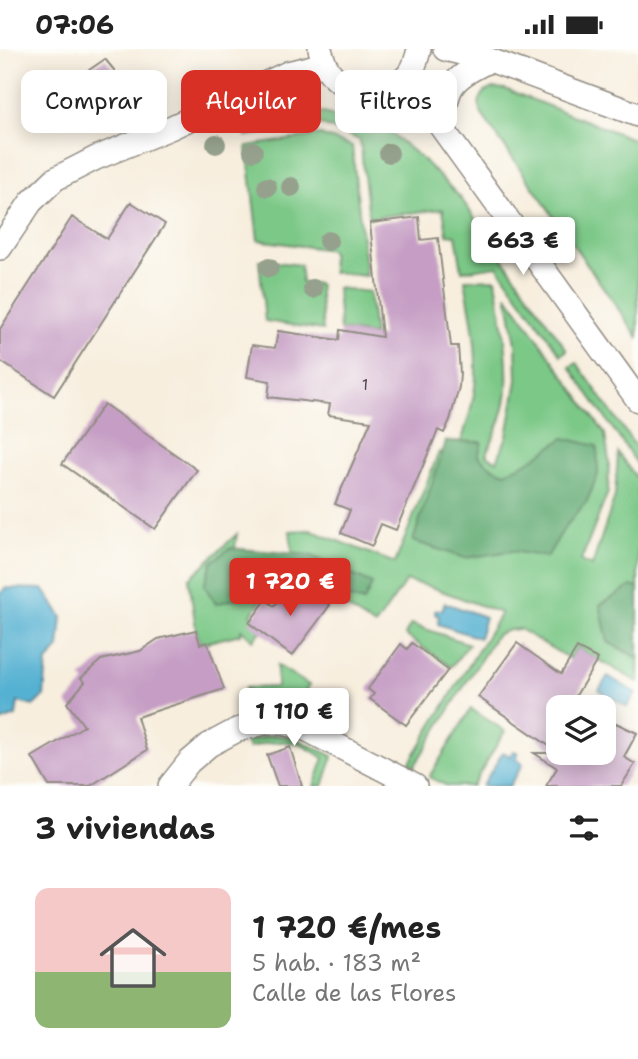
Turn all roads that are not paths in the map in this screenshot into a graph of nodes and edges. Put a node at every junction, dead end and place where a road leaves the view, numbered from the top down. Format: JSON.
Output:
{"nodes":[{"id":1,"x":419,"y":49,"type":"edge"},
{"id":2,"x":444,"y":49,"type":"edge"},
{"id":3,"x":322,"y":57,"type":"edge"},
{"id":4,"x":490,"y":60,"type":"junction"},
{"id":5,"x":412,"y":70,"type":"edge"},
{"id":6,"x":335,"y":78,"type":"edge"},
{"id":7,"x":457,"y":80,"type":"edge"},
{"id":8,"x":638,"y":115,"type":"edge"},
{"id":9,"x":446,"y":133,"type":"edge"},
{"id":10,"x":0,"y":248,"type":"edge"},
{"id":11,"x":638,"y":400,"type":"edge"},
{"id":12,"x":170,"y":786,"type":"edge"},
{"id":13,"x":415,"y":786,"type":"edge"}],
"edges":[{"from":1,"to":5,"type":"street"},
{"from":2,"to":4,"type":"street"},
{"from":3,"to":6,"type":"street"},
{"from":3,"to":10,"type":"street"},
{"from":4,"to":7,"type":"street"},
{"from":4,"to":8,"type":"street"},
{"from":9,"to":11,"type":"street"},
{"from":12,"to":13,"type":"street"}]}
